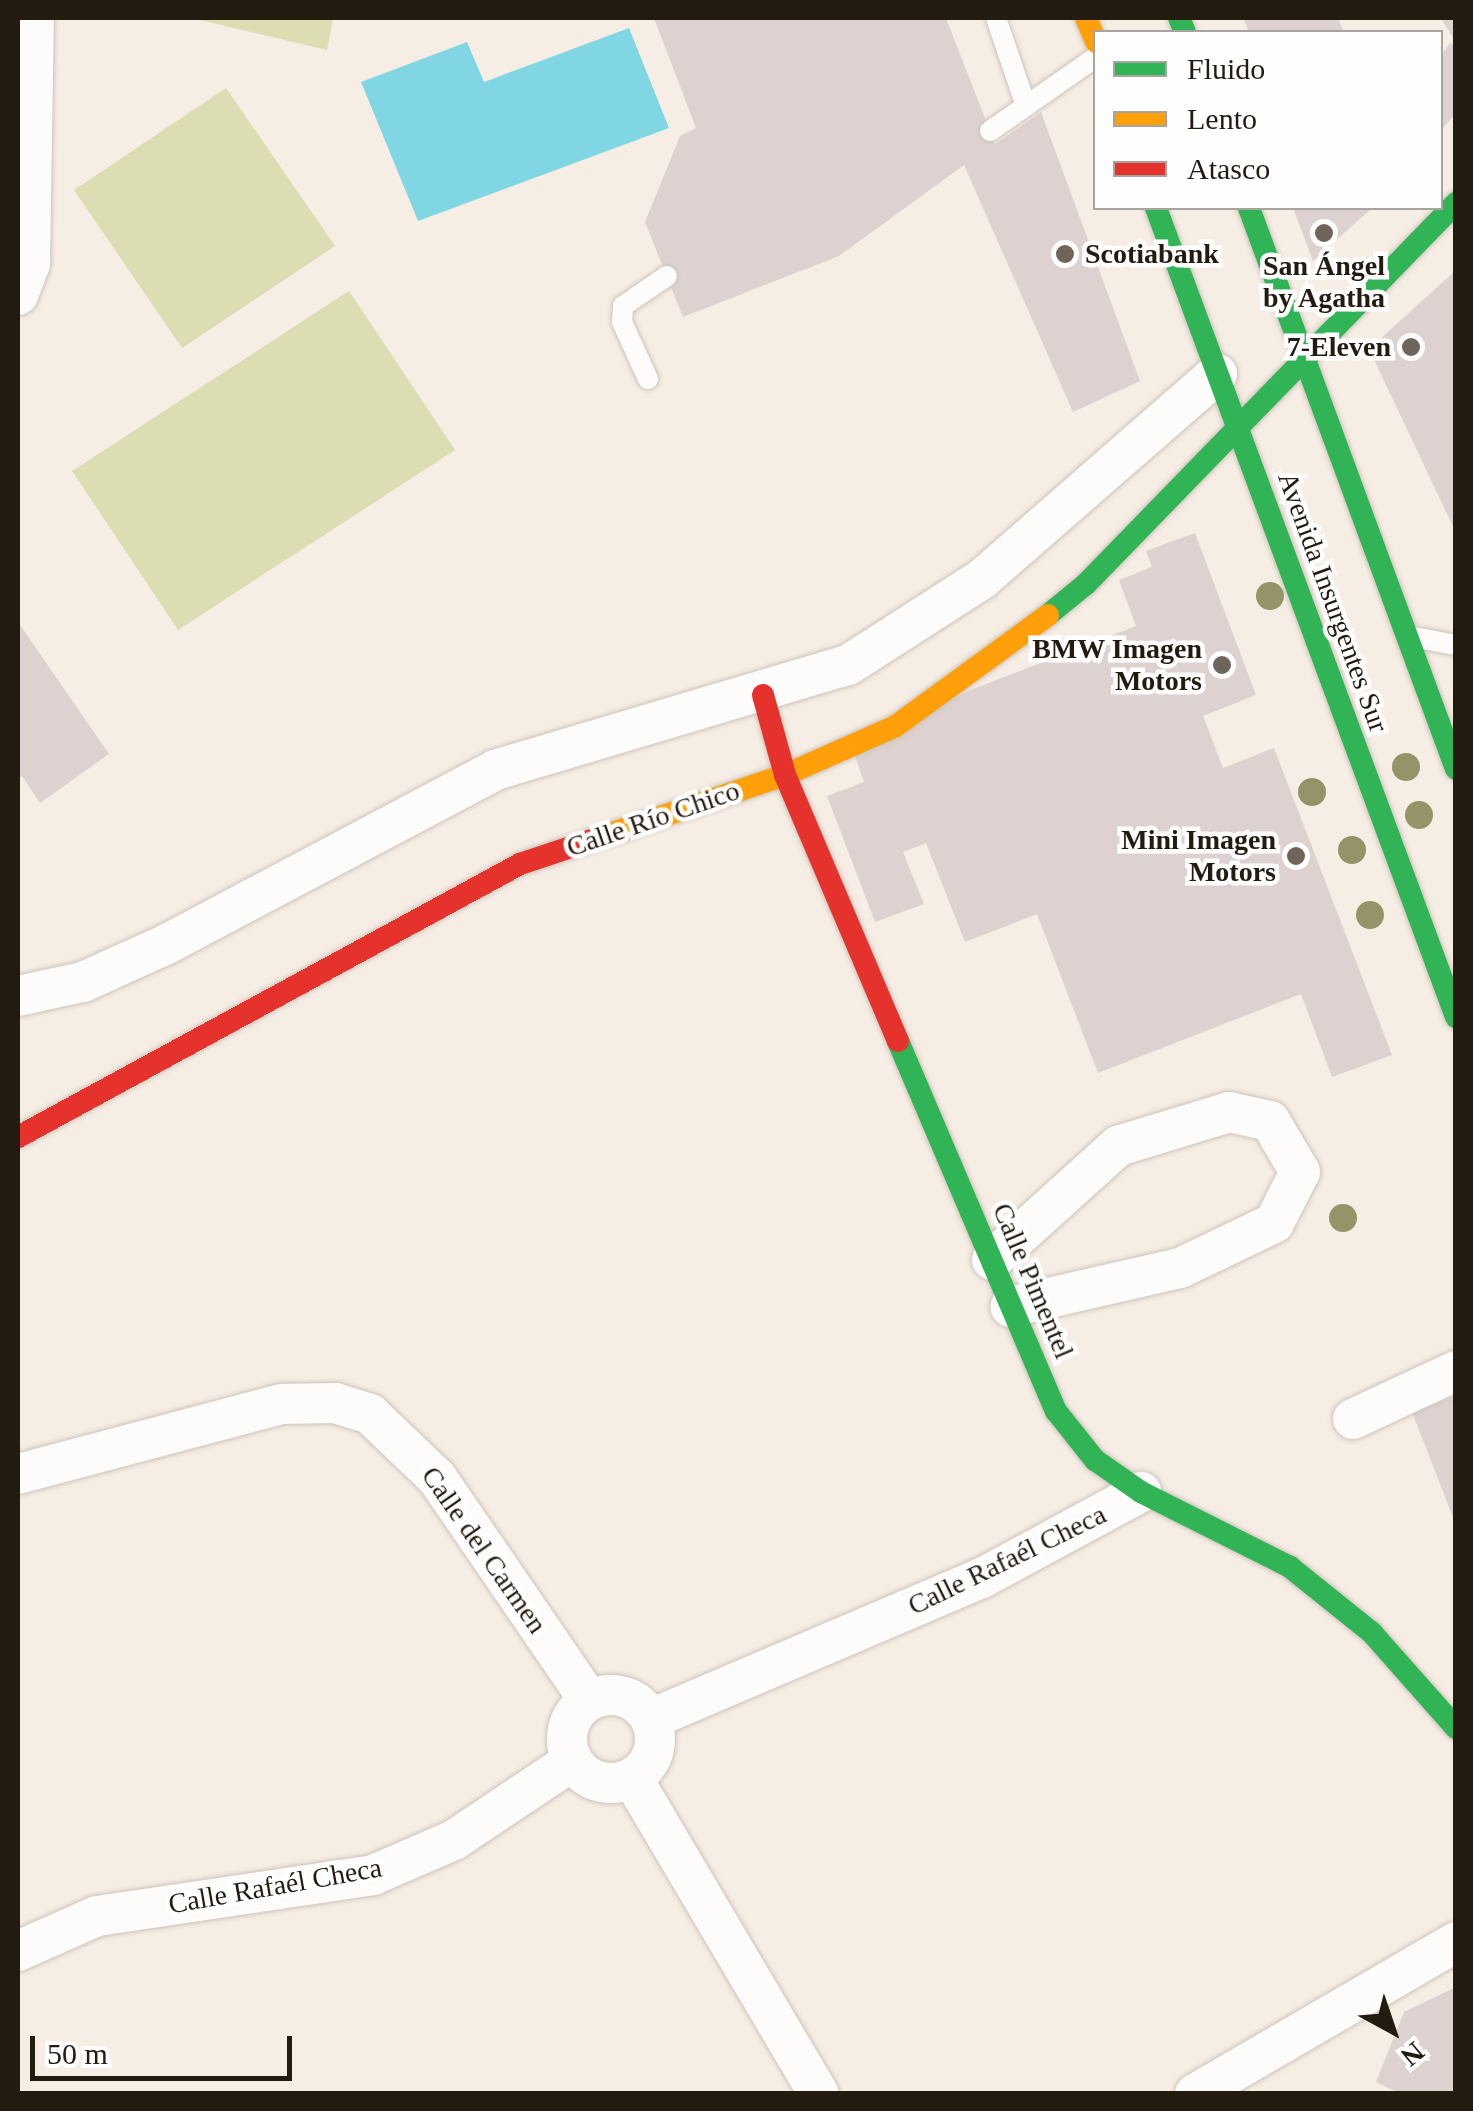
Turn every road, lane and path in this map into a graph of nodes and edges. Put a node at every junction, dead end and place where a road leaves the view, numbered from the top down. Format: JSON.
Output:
{"nodes":[{"id":1,"x":34,"y":18,"type":"edge"},
{"id":2,"x":996,"y":18,"type":"edge"},
{"id":3,"x":1093,"y":59,"type":"edge"},
{"id":4,"x":1026,"y":106,"type":"junction"},
{"id":5,"x":990,"y":132,"type":"dead end"},
{"id":6,"x":1456,"y":203,"type":"edge"},
{"id":7,"x":1157,"y":210,"type":"edge"},
{"id":8,"x":1250,"y":210,"type":"edge"},
{"id":9,"x":22,"y":274,"type":"edge"},
{"id":10,"x":667,"y":276,"type":"dead end"},
{"id":11,"x":1306,"y":363,"type":"junction"},
{"id":12,"x":1217,"y":374,"type":"junction"},
{"id":13,"x":648,"y":379,"type":"dead end"},
{"id":14,"x":1238,"y":434,"type":"junction"},
{"id":15,"x":1406,"y":635,"type":"junction"},
{"id":16,"x":1456,"y":646,"type":"edge"},
{"id":17,"x":764,"y":700,"type":"junction"},
{"id":18,"x":782,"y":766,"type":"junction"},
{"id":19,"x":1456,"y":769,"type":"edge"},
{"id":20,"x":18,"y":996,"type":"edge"},
{"id":21,"x":1456,"y":1017,"type":"edge"},
{"id":22,"x":18,"y":1137,"type":"edge"},
{"id":23,"x":992,"y":1260,"type":"junction"},
{"id":24,"x":1010,"y":1307,"type":"junction"},
{"id":25,"x":1456,"y":1371,"type":"edge"},
{"id":26,"x":1353,"y":1420,"type":"dead end"},
{"id":27,"x":18,"y":1474,"type":"edge"},
{"id":28,"x":1141,"y":1492,"type":"junction"},
{"id":29,"x":589,"y":1700,"type":"junction"},
{"id":30,"x":651,"y":1719,"type":"junction"},
{"id":31,"x":1456,"y":1728,"type":"edge"},
{"id":32,"x":572,"y":1761,"type":"junction"},
{"id":33,"x":632,"y":1778,"type":"junction"},
{"id":34,"x":1456,"y":1942,"type":"edge"},
{"id":35,"x":18,"y":1951,"type":"edge"},
{"id":36,"x":819,"y":2094,"type":"edge"},
{"id":37,"x":1195,"y":2094,"type":"edge"}],
"edges":[{"from":1,"to":9,"type":"street"},
{"from":2,"to":4,"type":"lane"},
{"from":3,"to":4,"type":"lane"},
{"from":4,"to":5,"type":"lane"},
{"from":6,"to":11,"type":"street","name":"Calle Río Chico"},
{"from":7,"to":12,"type":"street","name":"Avenida Insurgentes Sur"},
{"from":8,"to":11,"type":"street","name":"Avenida Insurgentes Sur"},
{"from":10,"to":13,"type":"lane"},
{"from":11,"to":14,"type":"street","name":"Calle Río Chico"},
{"from":11,"to":15,"type":"street","name":"Avenida Insurgentes Sur"},
{"from":12,"to":14,"type":"street","name":"Avenida Insurgentes Sur"},
{"from":12,"to":17,"type":"street"},
{"from":14,"to":18,"type":"street","name":"Calle Río Chico"},
{"from":14,"to":21,"type":"street","name":"Avenida Insurgentes Sur"},
{"from":15,"to":16,"type":"lane"},
{"from":15,"to":19,"type":"street","name":"Avenida Insurgentes Sur"},
{"from":17,"to":18,"type":"street","name":"Calle Pimentel"},
{"from":17,"to":20,"type":"street"},
{"from":18,"to":22,"type":"street","name":"Calle Río Chico"},
{"from":18,"to":23,"type":"street","name":"Calle Pimentel"},
{"from":23,"to":24,"type":"street","name":"Calle Pimentel"},
{"from":23,"to":24,"type":"street"},
{"from":24,"to":28,"type":"street","name":"Calle Pimentel"},
{"from":25,"to":26,"type":"street"},
{"from":27,"to":29,"type":"street","name":"Calle del Carmen"},
{"from":28,"to":30,"type":"street","name":"Calle Rafaél Checa"},
{"from":28,"to":31,"type":"street","name":"Calle Pimentel"},
{"from":29,"to":30,"type":"street"},
{"from":29,"to":32,"type":"street"},
{"from":30,"to":33,"type":"street"},
{"from":32,"to":33,"type":"street"},
{"from":32,"to":35,"type":"street","name":"Calle Rafaél Checa"},
{"from":33,"to":36,"type":"street"},
{"from":34,"to":37,"type":"street"}]}
